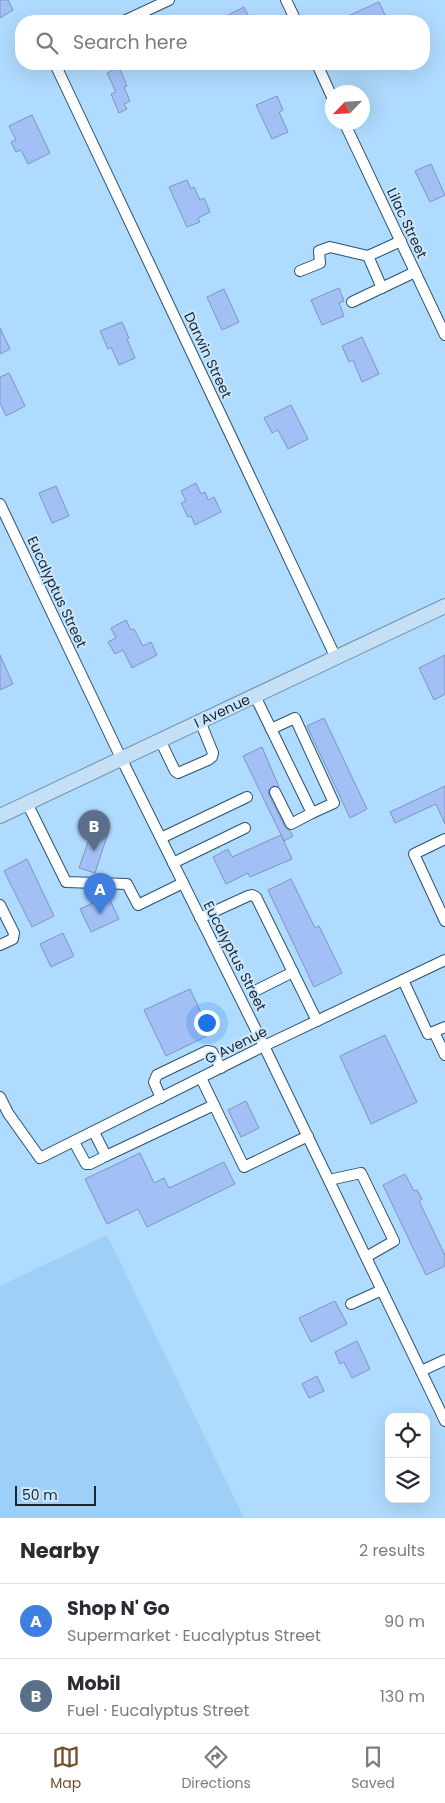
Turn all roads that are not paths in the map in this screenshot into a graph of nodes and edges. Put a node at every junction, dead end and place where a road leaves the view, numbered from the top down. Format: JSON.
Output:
{"nodes":[{"id":1,"x":169,"y":0,"type":"edge"},
{"id":2,"x":286,"y":0,"type":"edge"},
{"id":3,"x":137,"y":15,"type":"edge"},
{"id":4,"x":293,"y":15,"type":"edge"},
{"id":5,"x":57,"y":70,"type":"edge"},
{"id":6,"x":319,"y":70,"type":"edge"},
{"id":7,"x":326,"y":85,"type":"edge"},
{"id":8,"x":348,"y":130,"type":"edge"},
{"id":9,"x":401,"y":241,"type":"junction"},
{"id":10,"x":368,"y":256,"type":"junction"},
{"id":11,"x":300,"y":270,"type":"dead end"},
{"id":12,"x":415,"y":272,"type":"junction"},
{"id":13,"x":382,"y":288,"type":"junction"},
{"id":14,"x":352,"y":302,"type":"dead end"},
{"id":15,"x":445,"y":335,"type":"edge"},
{"id":16,"x":0,"y":504,"type":"edge"},
{"id":17,"x":445,"y":606,"type":"edge"},
{"id":18,"x":336,"y":658,"type":"junction"},
{"id":19,"x":255,"y":696,"type":"junction"},
{"id":20,"x":200,"y":721,"type":"junction"},
{"id":21,"x":271,"y":729,"type":"junction"},
{"id":22,"x":160,"y":740,"type":"junction"},
{"id":23,"x":121,"y":758,"type":"junction"},
{"id":24,"x":275,"y":792,"type":"dead end"},
{"id":25,"x":247,"y":797,"type":"dead end"},
{"id":26,"x":27,"y":803,"type":"junction"},
{"id":27,"x":312,"y":813,"type":"junction"},
{"id":28,"x":0,"y":816,"type":"edge"},
{"id":29,"x":245,"y":828,"type":"dead end"},
{"id":30,"x":161,"y":838,"type":"junction"},
{"id":31,"x":445,"y":839,"type":"edge"},
{"id":32,"x":174,"y":863,"type":"junction"},
{"id":33,"x":183,"y":883,"type":"junction"},
{"id":34,"x":0,"y":905,"type":"edge"},
{"id":35,"x":200,"y":918,"type":"junction"},
{"id":36,"x":445,"y":921,"type":"edge"},
{"id":37,"x":0,"y":945,"type":"edge"},
{"id":38,"x":445,"y":960,"type":"edge"},
{"id":39,"x":293,"y":972,"type":"junction"},
{"id":40,"x":403,"y":980,"type":"junction"},
{"id":41,"x":257,"y":990,"type":"dead end"},
{"id":42,"x":317,"y":1021,"type":"junction"},
{"id":43,"x":445,"y":1027,"type":"edge"},
{"id":44,"x":434,"y":1032,"type":"junction"},
{"id":45,"x":264,"y":1046,"type":"junction"},
{"id":46,"x":445,"y":1055,"type":"edge"},
{"id":47,"x":220,"y":1068,"type":"junction"},
{"id":48,"x":201,"y":1078,"type":"junction"},
{"id":49,"x":0,"y":1097,"type":"edge"},
{"id":50,"x":161,"y":1098,"type":"junction"},
{"id":51,"x":214,"y":1105,"type":"junction"},
{"id":52,"x":94,"y":1132,"type":"junction"},
{"id":53,"x":308,"y":1136,"type":"junction"},
{"id":54,"x":74,"y":1142,"type":"junction"},
{"id":55,"x":106,"y":1156,"type":"junction"},
{"id":56,"x":329,"y":1180,"type":"junction"},
{"id":57,"x":366,"y":1257,"type":"junction"},
{"id":58,"x":382,"y":1290,"type":"junction"},
{"id":59,"x":351,"y":1304,"type":"dead end"},
{"id":60,"x":445,"y":1360,"type":"edge"},
{"id":61,"x":421,"y":1371,"type":"junction"},
{"id":62,"x":445,"y":1421,"type":"edge"}],
"edges":[{"from":1,"to":3,"type":"street"},
{"from":2,"to":4,"type":"street"},
{"from":5,"to":18,"type":"street","name":"Darwin Street"},
{"from":6,"to":7,"type":"street"},
{"from":8,"to":9,"type":"street","name":"Lilac Street"},
{"from":9,"to":10,"type":"street"},
{"from":9,"to":12,"type":"street","name":"Lilac Street"},
{"from":10,"to":11,"type":"street"},
{"from":10,"to":13,"type":"street"},
{"from":12,"to":13,"type":"street"},
{"from":12,"to":15,"type":"street","name":"Lilac Street"},
{"from":13,"to":14,"type":"street"},
{"from":16,"to":23,"type":"street","name":"Eucalyptus Street"},
{"from":17,"to":18,"type":"main road","name":"I Avenue"},
{"from":18,"to":19,"type":"main road","name":"I Avenue"},
{"from":19,"to":20,"type":"main road","name":"I Avenue"},
{"from":19,"to":21,"type":"street"},
{"from":20,"to":22,"type":"main road","name":"I Avenue"},
{"from":20,"to":22,"type":"street"},
{"from":21,"to":27,"type":"street"},
{"from":21,"to":27,"type":"street"},
{"from":22,"to":23,"type":"main road","name":"I Avenue"},
{"from":23,"to":26,"type":"main road","name":"I Avenue"},
{"from":23,"to":30,"type":"street","name":"Eucalyptus Street"},
{"from":24,"to":27,"type":"street"},
{"from":25,"to":30,"type":"street"},
{"from":26,"to":28,"type":"main road","name":"I Avenue"},
{"from":26,"to":33,"type":"street"},
{"from":29,"to":32,"type":"street"},
{"from":30,"to":32,"type":"street","name":"Eucalyptus Street"},
{"from":31,"to":36,"type":"street"},
{"from":32,"to":33,"type":"street","name":"Eucalyptus Street"},
{"from":33,"to":35,"type":"street","name":"Eucalyptus Street"},
{"from":34,"to":37,"type":"street"},
{"from":35,"to":39,"type":"street"},
{"from":35,"to":45,"type":"street","name":"Eucalyptus Street"},
{"from":38,"to":40,"type":"street","name":"G Avenue"},
{"from":39,"to":41,"type":"street"},
{"from":39,"to":42,"type":"street"},
{"from":40,"to":42,"type":"street","name":"G Avenue"},
{"from":40,"to":44,"type":"street"},
{"from":42,"to":45,"type":"street","name":"G Avenue"},
{"from":43,"to":44,"type":"street"},
{"from":44,"to":46,"type":"street"},
{"from":45,"to":47,"type":"street","name":"G Avenue"},
{"from":45,"to":53,"type":"street","name":"Eucalyptus Street"},
{"from":47,"to":48,"type":"street","name":"G Avenue"},
{"from":47,"to":50,"type":"street"},
{"from":48,"to":50,"type":"street","name":"G Avenue"},
{"from":48,"to":51,"type":"street"},
{"from":49,"to":54,"type":"street","name":"G Avenue"},
{"from":50,"to":52,"type":"street","name":"G Avenue"},
{"from":51,"to":53,"type":"street"},
{"from":51,"to":55,"type":"street"},
{"from":52,"to":54,"type":"street","name":"G Avenue"},
{"from":52,"to":55,"type":"street"},
{"from":53,"to":56,"type":"street","name":"Eucalyptus Street"},
{"from":54,"to":55,"type":"street"},
{"from":56,"to":57,"type":"street","name":"Eucalyptus Street"},
{"from":56,"to":57,"type":"street"},
{"from":57,"to":58,"type":"street","name":"Eucalyptus Street"},
{"from":58,"to":59,"type":"street"},
{"from":58,"to":61,"type":"street","name":"Eucalyptus Street"},
{"from":60,"to":61,"type":"street"},
{"from":61,"to":62,"type":"street","name":"Eucalyptus Street"}]}
